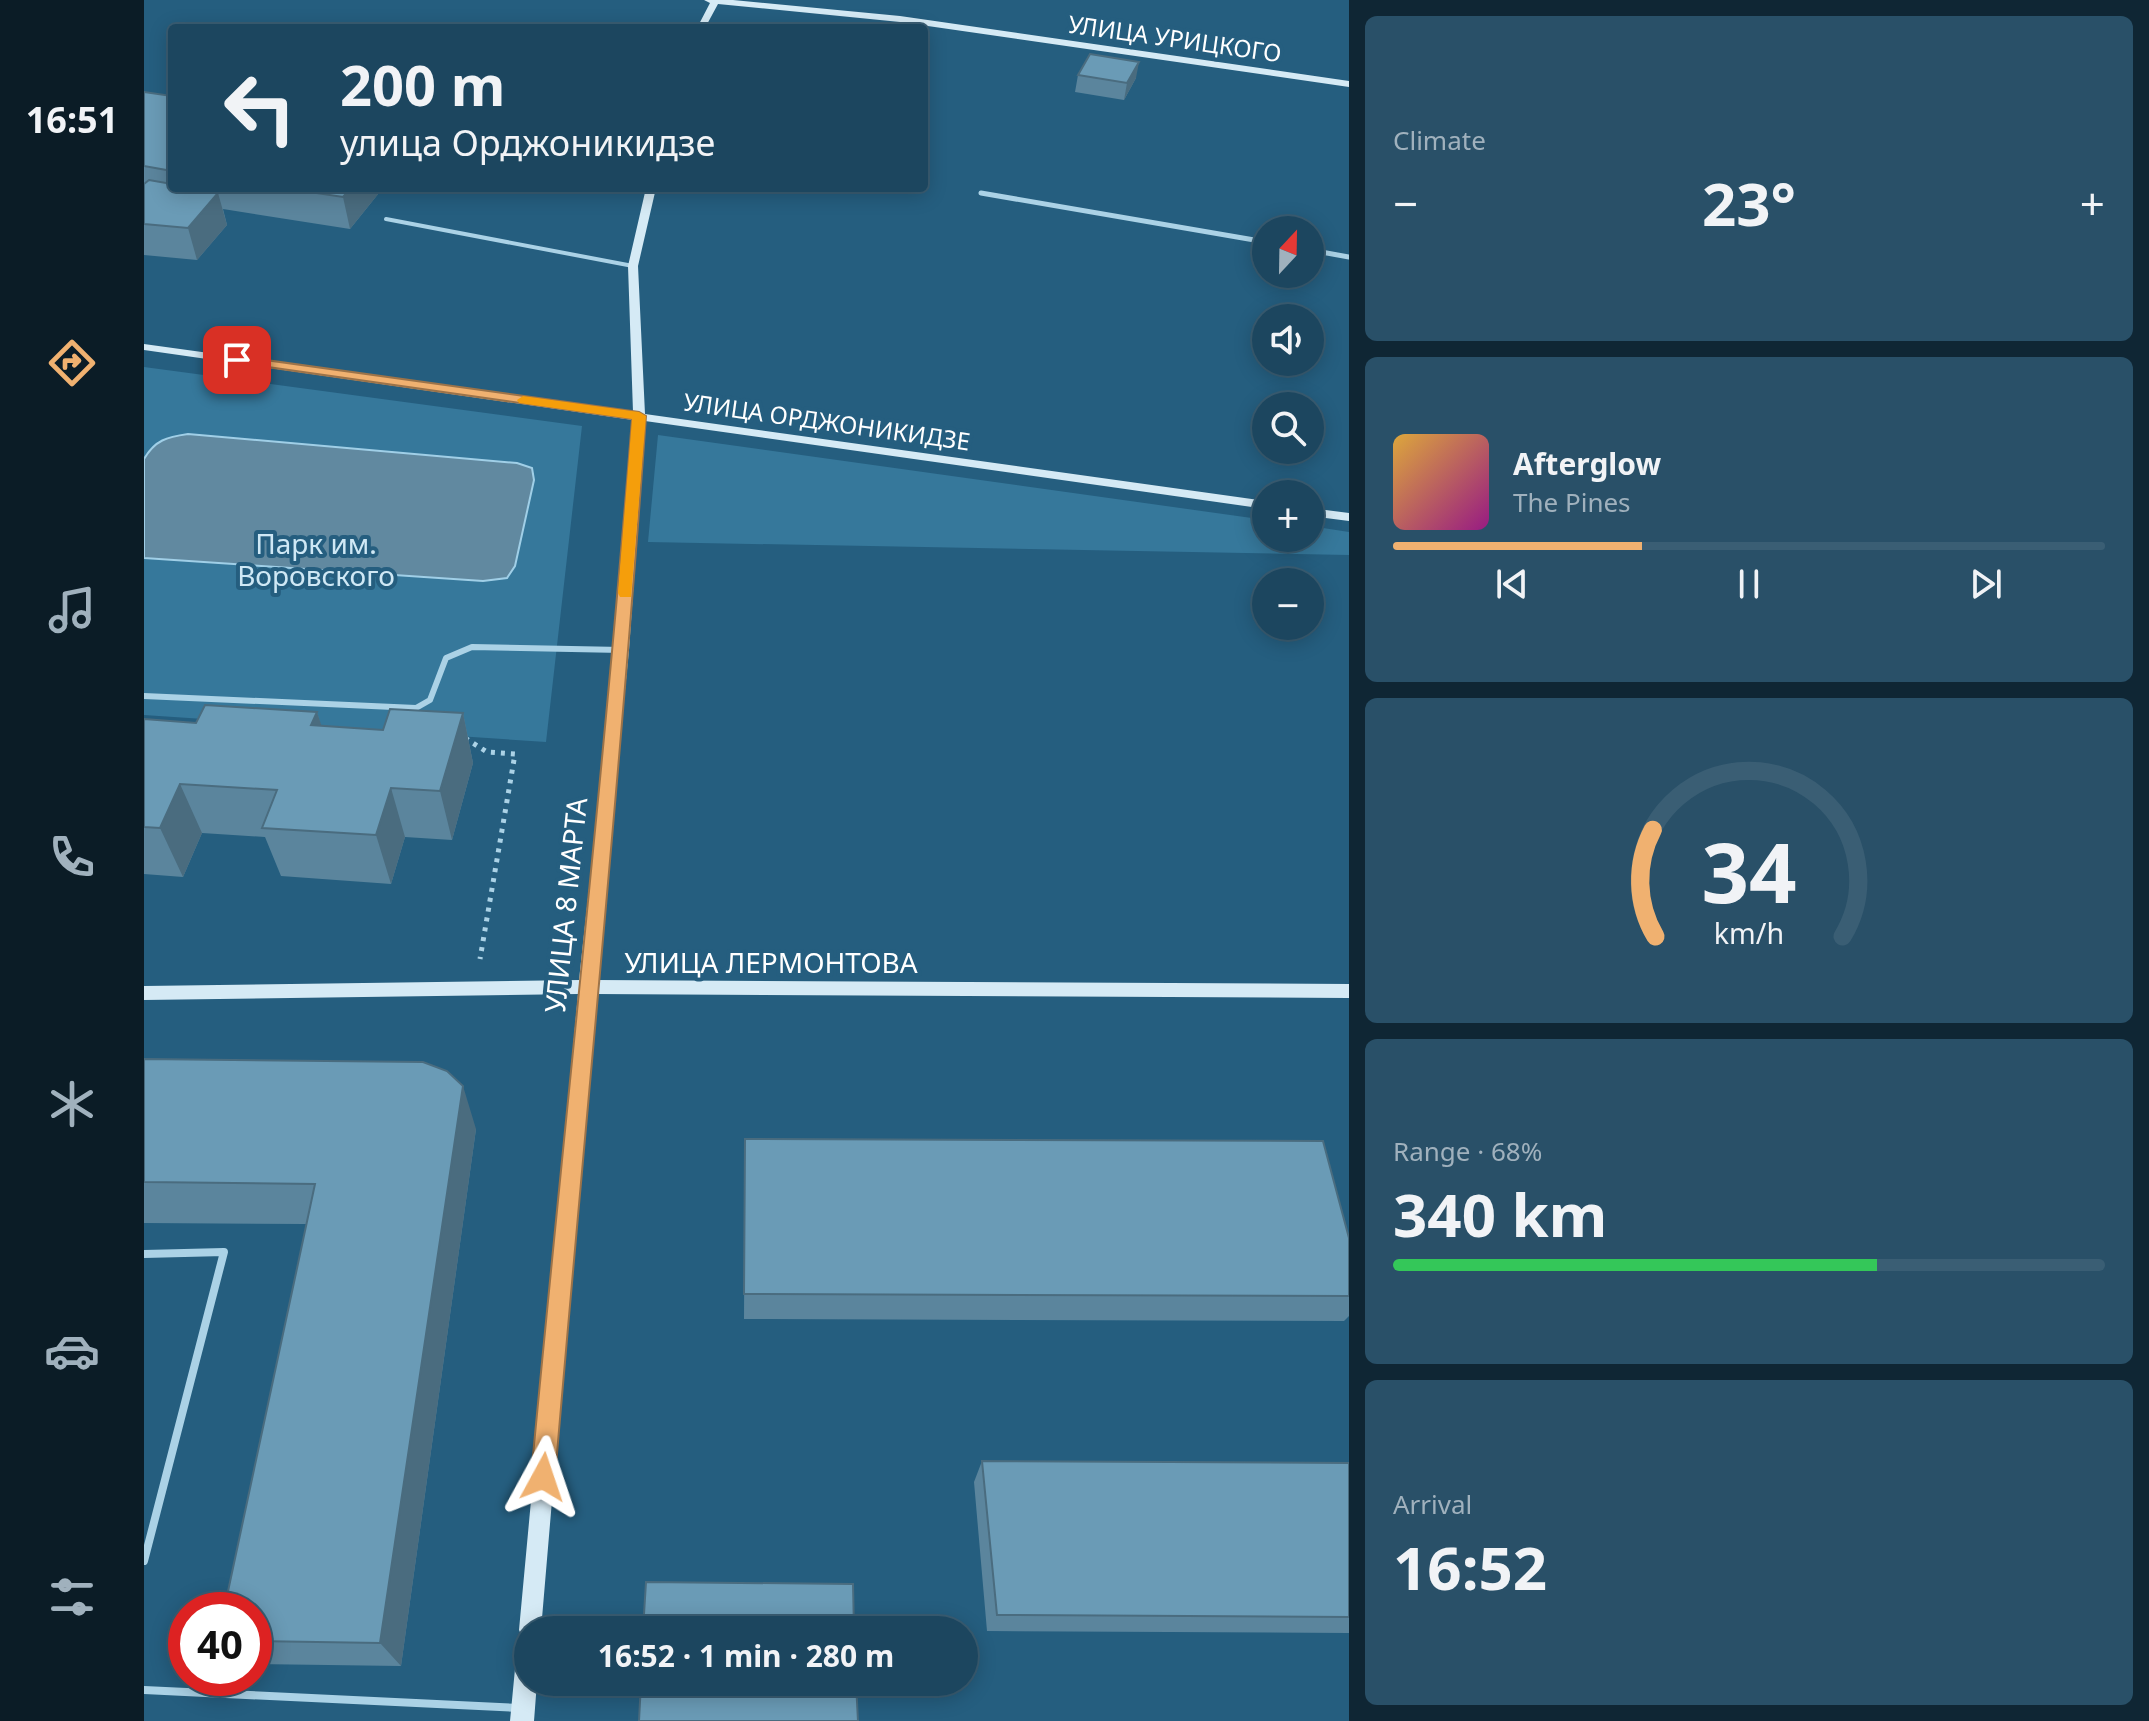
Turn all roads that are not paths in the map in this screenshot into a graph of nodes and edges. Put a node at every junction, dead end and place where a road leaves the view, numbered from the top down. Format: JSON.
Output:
{"nodes":[{"id":1,"x":708,"y":0,"type":"edge"},
{"id":2,"x":715,"y":0,"type":"edge"},
{"id":3,"x":703,"y":24,"type":"edge"},
{"id":4,"x":1349,"y":84,"type":"edge"},
{"id":5,"x":650,"y":192,"type":"edge"},
{"id":6,"x":981,"y":193,"type":"dead end"},
{"id":7,"x":386,"y":219,"type":"dead end"},
{"id":8,"x":1252,"y":240,"type":"edge"},
{"id":9,"x":1324,"y":253,"type":"edge"},
{"id":10,"x":1349,"y":257,"type":"edge"},
{"id":11,"x":633,"y":266,"type":"junction"},
{"id":12,"x":144,"y":347,"type":"edge"},
{"id":13,"x":639,"y":416,"type":"junction"},
{"id":14,"x":1252,"y":503,"type":"edge"},
{"id":15,"x":1324,"y":514,"type":"edge"},
{"id":16,"x":1349,"y":517,"type":"edge"},
{"id":17,"x":622,"y":650,"type":"junction"},
{"id":18,"x":144,"y":696,"type":"edge"},
{"id":19,"x":587,"y":987,"type":"junction"},
{"id":20,"x":1349,"y":991,"type":"edge"},
{"id":21,"x":144,"y":993,"type":"edge"},
{"id":22,"x":144,"y":1254,"type":"edge"},
{"id":23,"x":144,"y":1561,"type":"edge"},
{"id":24,"x":531,"y":1616,"type":"edge"},
{"id":25,"x":144,"y":1690,"type":"edge"},
{"id":26,"x":522,"y":1715,"type":"edge"}],
"edges":[{"from":1,"to":2,"type":"street","name":"УЛИЦА УРИЦКОГО"},
{"from":2,"to":3,"type":"street"},
{"from":2,"to":4,"type":"street","name":"УЛИЦА УРИЦКОГО"},
{"from":5,"to":11,"type":"street","name":"УЛИЦА 8 МАРТА"},
{"from":6,"to":8,"type":"street"},
{"from":7,"to":11,"type":"lane"},
{"from":9,"to":10,"type":"street"},
{"from":11,"to":13,"type":"street","name":"УЛИЦА 8 МАРТА"},
{"from":12,"to":13,"type":"street","name":"УЛИЦА ОРДЖОНИКИДЗЕ"},
{"from":13,"to":14,"type":"street","name":"УЛИЦА ОРДЖОНИКИДЗЕ"},
{"from":13,"to":17,"type":"street","name":"УЛИЦА 8 МАРТА"},
{"from":15,"to":16,"type":"street"},
{"from":17,"to":18,"type":"lane"},
{"from":17,"to":19,"type":"street","name":"УЛИЦА 8 МАРТА"},
{"from":19,"to":20,"type":"street","name":"УЛИЦА ЛЕРМОНТОВА"},
{"from":19,"to":21,"type":"street","name":"УЛИЦА ЛЕРМОНТОВА"},
{"from":19,"to":24,"type":"street","name":"УЛИЦА 8 МАРТА"},
{"from":22,"to":23,"type":"lane"},
{"from":25,"to":26,"type":"lane"}]}
